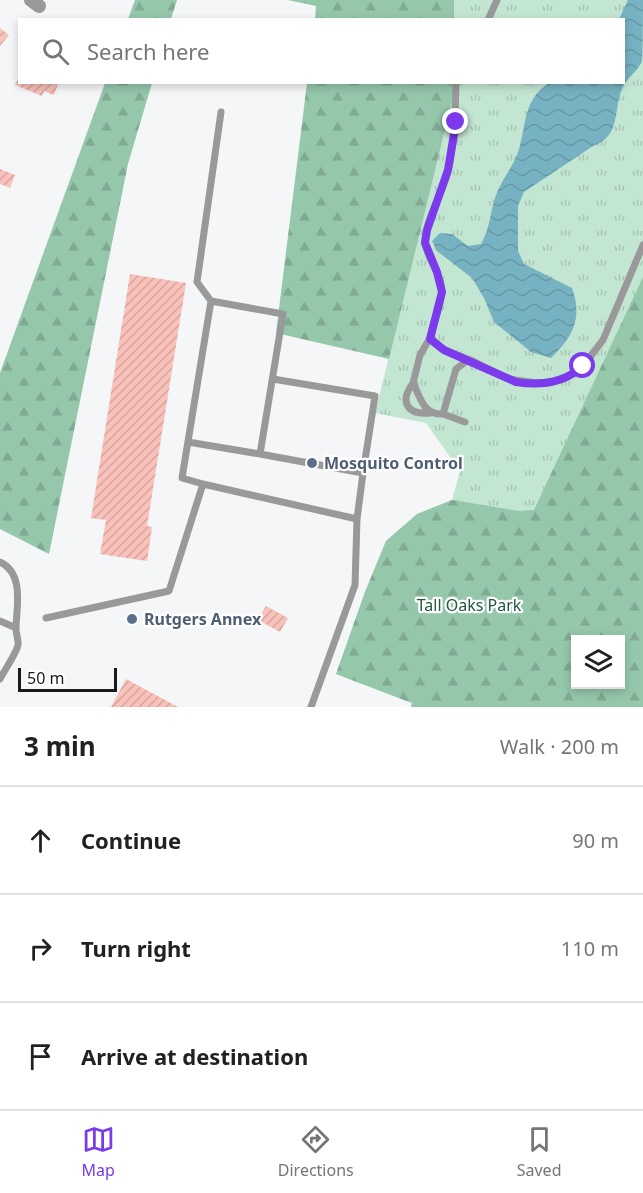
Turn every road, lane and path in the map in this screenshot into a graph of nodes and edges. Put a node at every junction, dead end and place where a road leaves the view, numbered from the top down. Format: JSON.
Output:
{"nodes":[{"id":1,"x":497,"y":0,"type":"edge"},
{"id":2,"x":489,"y":18,"type":"edge"},
{"id":3,"x":456,"y":84,"type":"edge"},
{"id":4,"x":221,"y":112,"type":"dead end"},
{"id":5,"x":643,"y":245,"type":"edge"},
{"id":6,"x":212,"y":301,"type":"junction"},
{"id":7,"x":430,"y":339,"type":"junction"},
{"id":8,"x":468,"y":360,"type":"junction"},
{"id":9,"x":273,"y":379,"type":"junction"},
{"id":10,"x":413,"y":383,"type":"junction"},
{"id":11,"x":430,"y":413,"type":"junction"},
{"id":12,"x":443,"y":414,"type":"junction"},
{"id":13,"x":465,"y":422,"type":"dead end"},
{"id":14,"x":188,"y":442,"type":"junction"},
{"id":15,"x":260,"y":454,"type":"junction"},
{"id":16,"x":363,"y":473,"type":"junction"},
{"id":17,"x":203,"y":484,"type":"junction"},
{"id":18,"x":357,"y":519,"type":"junction"},
{"id":19,"x":0,"y":562,"type":"edge"},
{"id":20,"x":46,"y":618,"type":"dead end"},
{"id":21,"x":0,"y":621,"type":"edge"},
{"id":22,"x":16,"y":628,"type":"junction"},
{"id":23,"x":0,"y":679,"type":"edge"},
{"id":24,"x":311,"y":707,"type":"edge"}],
"edges":[{"from":1,"to":2,"type":"lane"},
{"from":3,"to":7,"type":"lane"},
{"from":4,"to":6,"type":"lane"},
{"from":5,"to":8,"type":"lane"},
{"from":6,"to":9,"type":"lane"},
{"from":6,"to":14,"type":"lane"},
{"from":7,"to":8,"type":"lane"},
{"from":7,"to":10,"type":"lane"},
{"from":8,"to":12,"type":"lane"},
{"from":9,"to":15,"type":"lane"},
{"from":9,"to":16,"type":"lane"},
{"from":10,"to":11,"type":"lane"},
{"from":10,"to":11,"type":"lane"},
{"from":11,"to":12,"type":"lane"},
{"from":12,"to":13,"type":"lane"},
{"from":14,"to":15,"type":"lane"},
{"from":14,"to":17,"type":"lane"},
{"from":15,"to":16,"type":"lane"},
{"from":16,"to":18,"type":"lane"},
{"from":17,"to":18,"type":"lane"},
{"from":17,"to":20,"type":"lane"},
{"from":18,"to":24,"type":"lane"},
{"from":19,"to":22,"type":"lane"},
{"from":21,"to":22,"type":"lane"},
{"from":22,"to":23,"type":"lane"}]}
